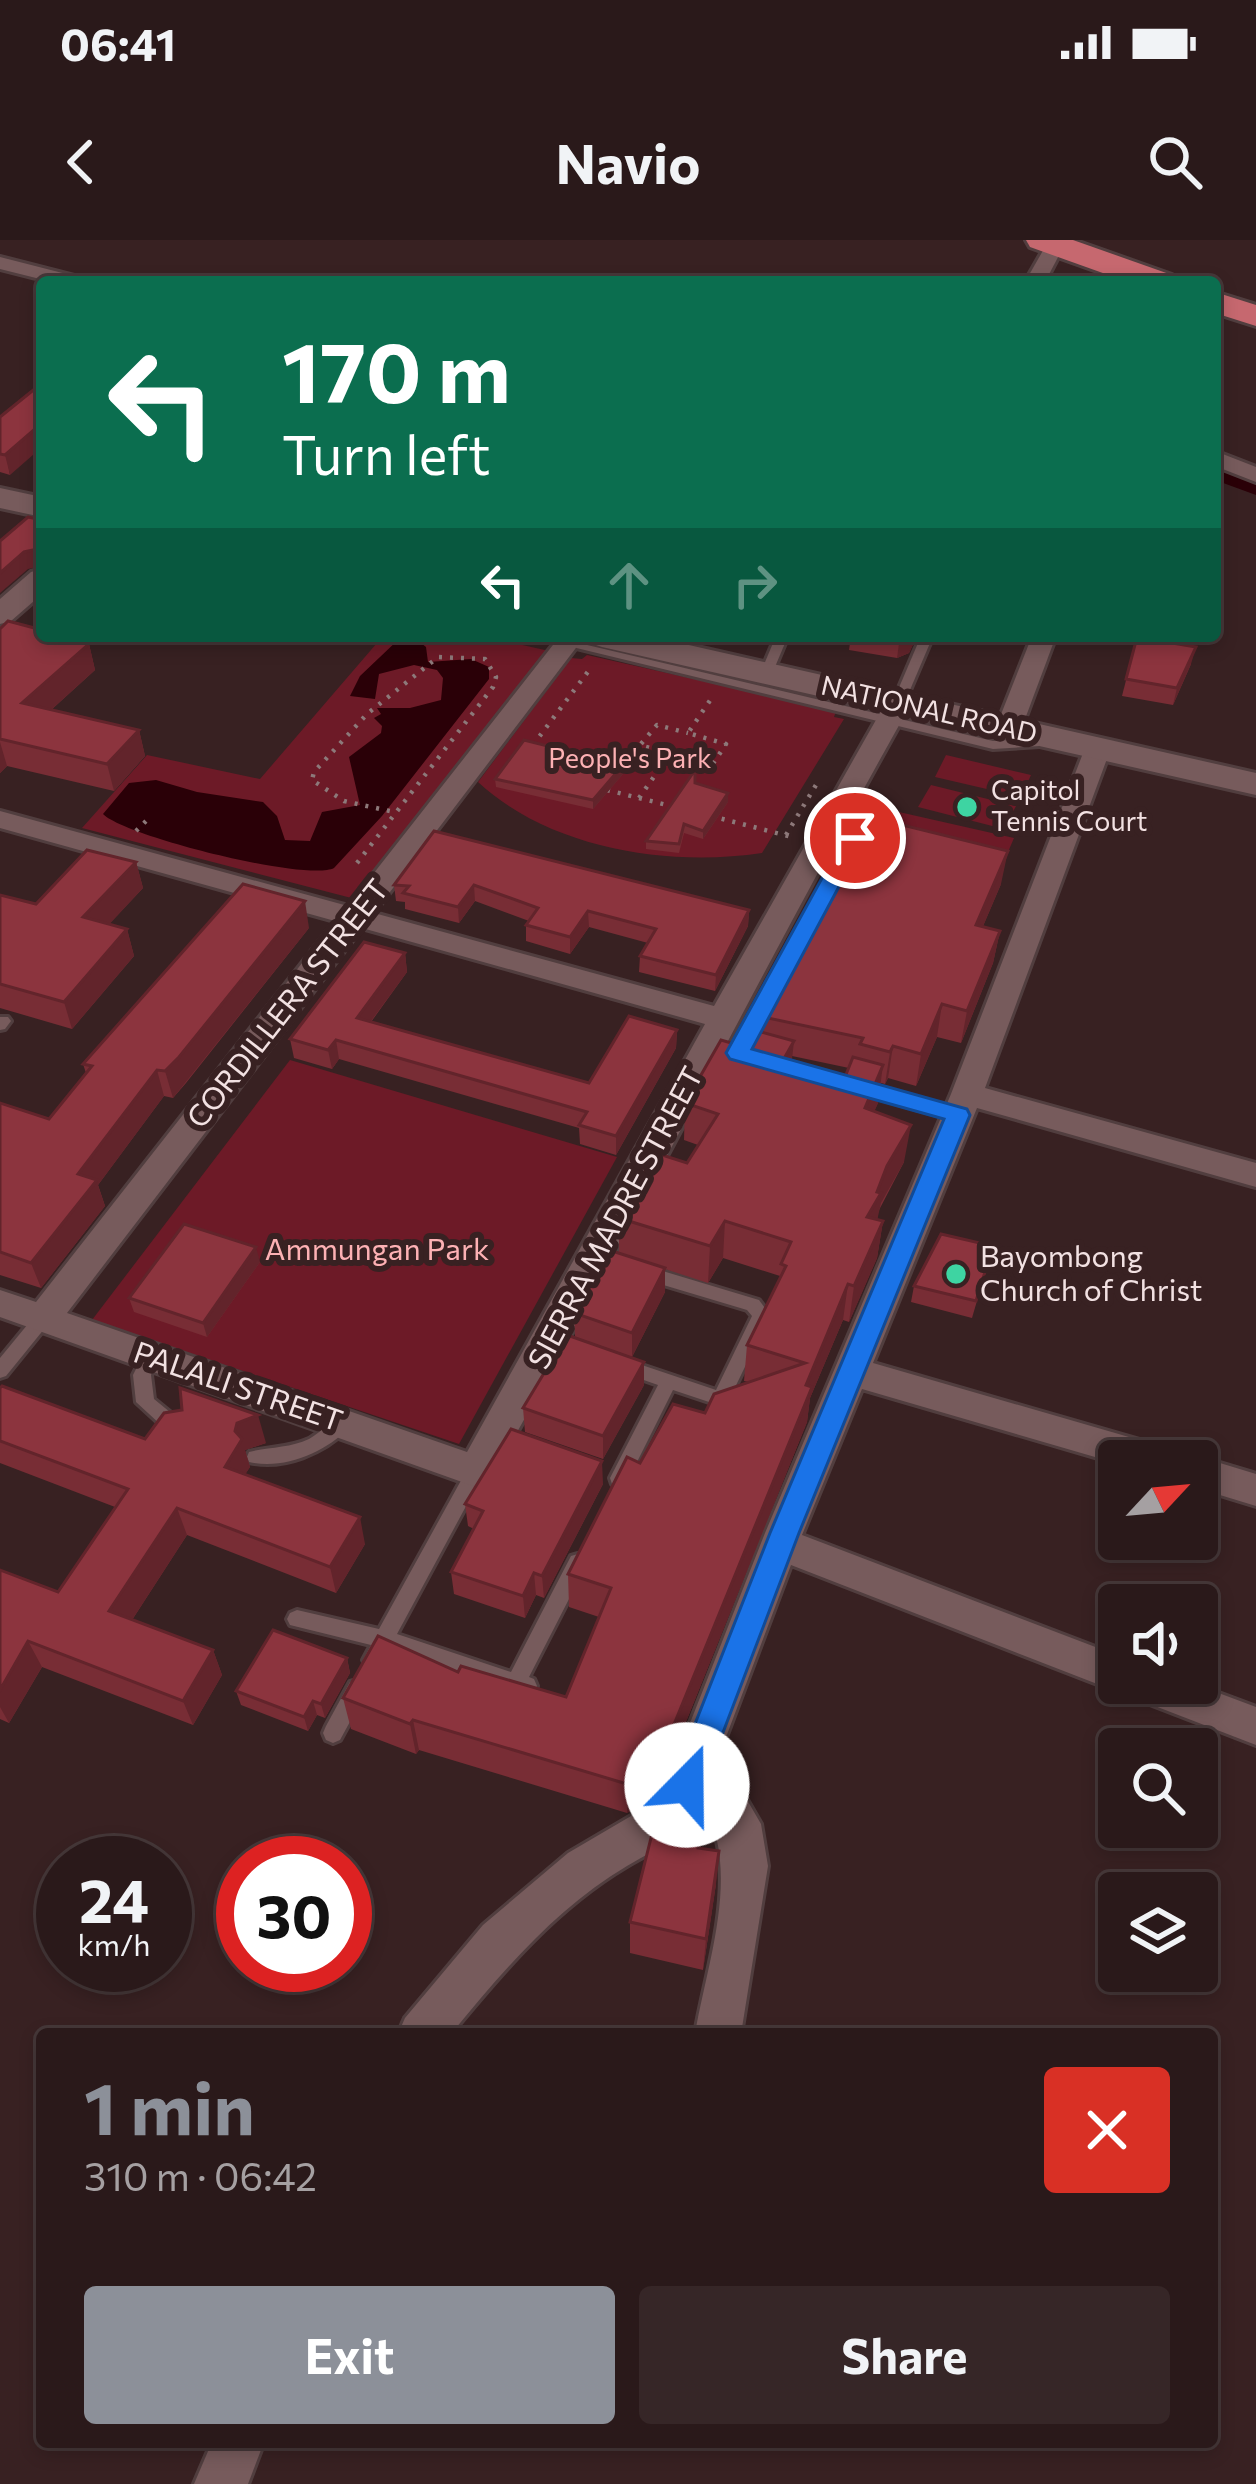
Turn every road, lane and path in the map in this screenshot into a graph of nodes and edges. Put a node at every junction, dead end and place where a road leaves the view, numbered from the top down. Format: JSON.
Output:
{"nodes":[{"id":1,"x":1052,"y":242,"type":"edge"},
{"id":2,"x":0,"y":263,"type":"edge"},
{"id":3,"x":51,"y":276,"type":"edge"},
{"id":4,"x":1038,"y":276,"type":"edge"},
{"id":5,"x":1144,"y":276,"type":"edge"},
{"id":6,"x":1221,"y":304,"type":"edge"},
{"id":7,"x":1256,"y":316,"type":"edge"},
{"id":8,"x":1221,"y":460,"type":"edge"},
{"id":9,"x":1256,"y":475,"type":"edge"},
{"id":10,"x":0,"y":498,"type":"edge"},
{"id":11,"x":36,"y":506,"type":"edge"},
{"id":12,"x":36,"y":583,"type":"edge"},
{"id":13,"x":0,"y":615,"type":"edge"},
{"id":14,"x":779,"y":642,"type":"edge"},
{"id":15,"x":924,"y":642,"type":"edge"},
{"id":16,"x":1042,"y":642,"type":"edge"},
{"id":17,"x":585,"y":646,"type":"edge"},
{"id":18,"x":766,"y":674,"type":"junction"},
{"id":19,"x":714,"y":694,"type":"dead end"},
{"id":20,"x":893,"y":712,"type":"junction"},
{"id":21,"x":1009,"y":728,"type":"junction"},
{"id":22,"x":688,"y":733,"type":"junction"},
{"id":23,"x":1079,"y":744,"type":"junction"},
{"id":24,"x":670,"y":754,"type":"junction"},
{"id":25,"x":481,"y":758,"type":"junction"},
{"id":26,"x":1256,"y":784,"type":"edge"},
{"id":27,"x":598,"y":788,"type":"edge"},
{"id":28,"x":639,"y":798,"type":"junction"},
{"id":29,"x":394,"y":812,"type":"junction"},
{"id":30,"x":0,"y":819,"type":"edge"},
{"id":31,"x":822,"y":837,"type":"junction"},
{"id":32,"x":855,"y":838,"type":"junction"},
{"id":33,"x":876,"y":844,"type":"edge"},
{"id":34,"x":340,"y":911,"type":"junction"},
{"id":35,"x":738,"y":1023,"type":"junction"},
{"id":36,"x":962,"y":1104,"type":"junction"},
{"id":37,"x":1256,"y":1175,"type":"edge"},
{"id":38,"x":596,"y":1258,"type":"junction"},
{"id":39,"x":0,"y":1303,"type":"edge"},
{"id":40,"x":43,"y":1318,"type":"junction"},
{"id":41,"x":152,"y":1356,"type":"junction"},
{"id":42,"x":610,"y":1361,"type":"edge"},
{"id":43,"x":0,"y":1371,"type":"edge"},
{"id":44,"x":854,"y":1372,"type":"junction"},
{"id":45,"x":669,"y":1381,"type":"junction"},
{"id":46,"x":342,"y":1424,"type":"junction"},
{"id":47,"x":180,"y":1431,"type":"edge"},
{"id":48,"x":1098,"y":1443,"type":"edge"},
{"id":49,"x":256,"y":1457,"type":"dead end"},
{"id":50,"x":600,"y":1470,"type":"edge"},
{"id":51,"x":476,"y":1471,"type":"junction"},
{"id":52,"x":1218,"y":1478,"type":"edge"},
{"id":53,"x":1256,"y":1490,"type":"edge"},
{"id":54,"x":783,"y":1545,"type":"junction"},
{"id":55,"x":584,"y":1550,"type":"edge"},
{"id":56,"x":297,"y":1619,"type":"dead end"},
{"id":57,"x":384,"y":1639,"type":"junction"},
{"id":58,"x":1098,"y":1666,"type":"edge"},
{"id":59,"x":516,"y":1682,"type":"junction"},
{"id":60,"x":538,"y":1689,"type":"edge"},
{"id":61,"x":1198,"y":1704,"type":"edge"},
{"id":62,"x":1256,"y":1726,"type":"edge"},
{"id":63,"x":333,"y":1733,"type":"dead end"},
{"id":64,"x":698,"y":1756,"type":"junction"},
{"id":65,"x":426,"y":2028,"type":"edge"},
{"id":66,"x":719,"y":2028,"type":"edge"},
{"id":67,"x":236,"y":2448,"type":"edge"},
{"id":68,"x":221,"y":2484,"type":"edge"}],
"edges":[{"from":1,"to":4,"type":"street"},
{"from":1,"to":5,"type":"highway"},
{"from":2,"to":3,"type":"street"},
{"from":6,"to":7,"type":"highway"},
{"from":8,"to":9,"type":"street"},
{"from":10,"to":11,"type":"main road"},
{"from":12,"to":13,"type":"street"},
{"from":14,"to":18,"type":"lane"},
{"from":15,"to":20,"type":"lane"},
{"from":16,"to":21,"type":"street"},
{"from":17,"to":18,"type":"main road","name":"NATIONAL ROAD"},
{"from":17,"to":20,"type":"lane"},
{"from":17,"to":25,"type":"street","name":"CORDILLERA STREET"},
{"from":17,"to":25,"type":"path"},
{"from":18,"to":20,"type":"main road","name":"NATIONAL ROAD"},
{"from":19,"to":22,"type":"path"},
{"from":20,"to":21,"type":"main road","name":"NATIONAL ROAD"},
{"from":20,"to":23,"type":"lane"},
{"from":20,"to":31,"type":"street","name":"SIERRA MADRE STREET"},
{"from":21,"to":23,"type":"main road","name":"NATIONAL ROAD"},
{"from":22,"to":24,"type":"path"},
{"from":22,"to":24,"type":"path"},
{"from":23,"to":26,"type":"main road","name":"NATIONAL ROAD"},
{"from":23,"to":36,"type":"street"},
{"from":24,"to":28,"type":"path"},
{"from":25,"to":34,"type":"street","name":"CORDILLERA STREET"},
{"from":27,"to":28,"type":"path"},
{"from":28,"to":31,"type":"path"},
{"from":29,"to":29,"type":"path"},
{"from":29,"to":34,"type":"path"},
{"from":30,"to":34,"type":"street"},
{"from":31,"to":32,"type":"lane"},
{"from":31,"to":35,"type":"street","name":"SIERRA MADRE STREET"},
{"from":32,"to":33,"type":"lane"},
{"from":32,"to":35,"type":"lane"},
{"from":34,"to":35,"type":"street"},
{"from":34,"to":40,"type":"street","name":"CORDILLERA STREET"},
{"from":35,"to":36,"type":"lane"},
{"from":35,"to":38,"type":"street","name":"SIERRA MADRE STREET"},
{"from":36,"to":37,"type":"street"},
{"from":36,"to":44,"type":"street"},
{"from":38,"to":45,"type":"lane"},
{"from":38,"to":51,"type":"street","name":"SIERRA MADRE STREET"},
{"from":39,"to":40,"type":"street","name":"PALALI STREET"},
{"from":40,"to":41,"type":"street","name":"PALALI STREET"},
{"from":40,"to":43,"type":"lane","name":"CORDILLERA STREET"},
{"from":41,"to":46,"type":"street","name":"PALALI STREET"},
{"from":41,"to":47,"type":"lane"},
{"from":42,"to":45,"type":"lane"},
{"from":44,"to":48,"type":"street"},
{"from":44,"to":54,"type":"street"},
{"from":45,"to":50,"type":"lane"},
{"from":46,"to":49,"type":"lane"},
{"from":46,"to":51,"type":"street","name":"PALALI STREET"},
{"from":51,"to":57,"type":"lane","name":"SIERRA MADRE STREET"},
{"from":52,"to":53,"type":"street"},
{"from":54,"to":58,"type":"street"},
{"from":54,"to":64,"type":"street"},
{"from":55,"to":59,"type":"lane"},
{"from":56,"to":57,"type":"lane"},
{"from":57,"to":59,"type":"lane"},
{"from":57,"to":63,"type":"lane","name":"SIERRA MADRE STREET"},
{"from":59,"to":60,"type":"lane"},
{"from":61,"to":62,"type":"street"},
{"from":64,"to":65,"type":"street"},
{"from":64,"to":66,"type":"street"},
{"from":67,"to":68,"type":"street"}]}
